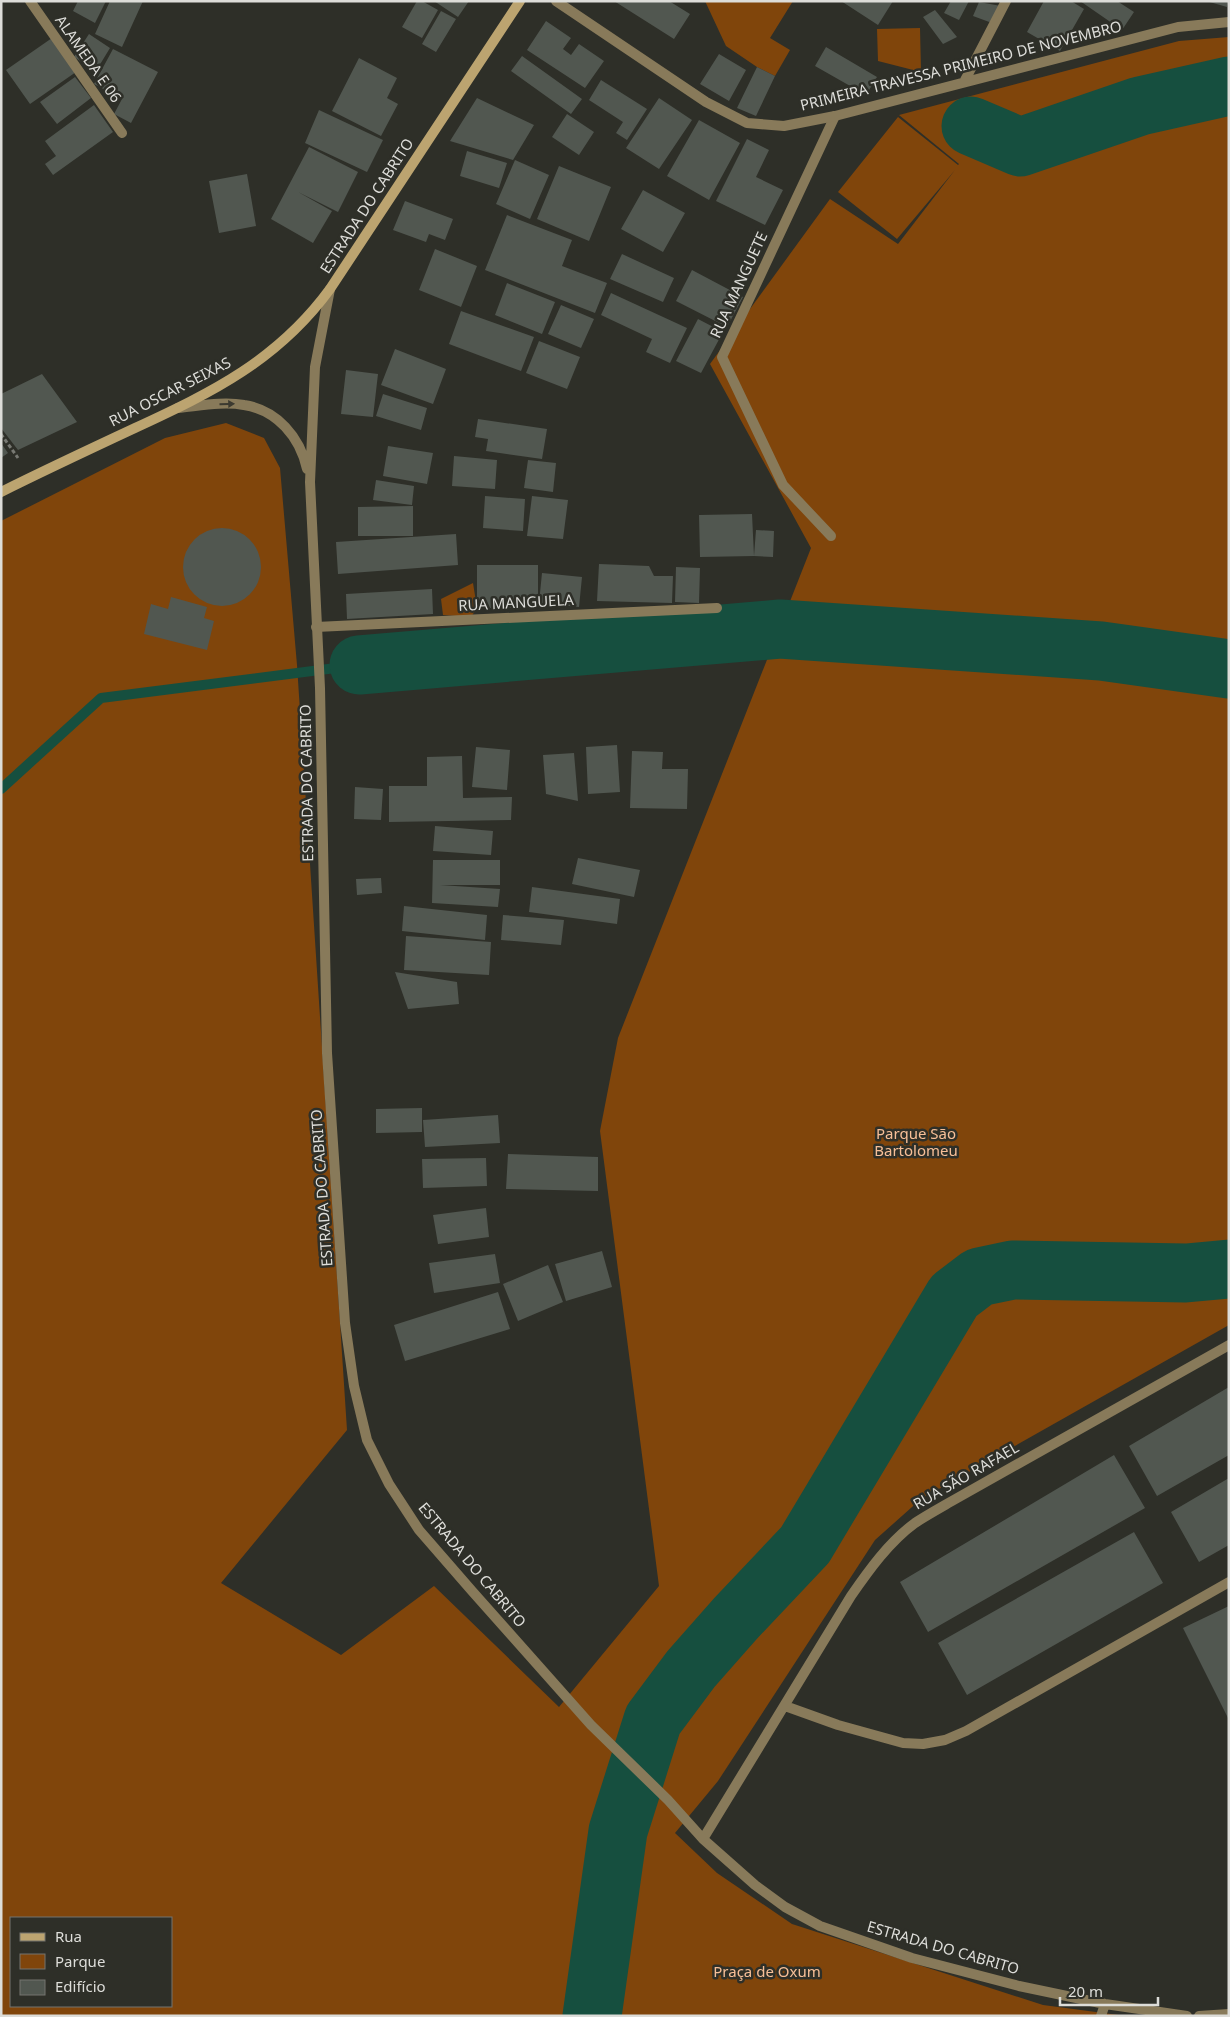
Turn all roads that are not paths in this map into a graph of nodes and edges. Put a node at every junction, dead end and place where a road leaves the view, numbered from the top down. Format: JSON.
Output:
{"nodes":[{"id":1,"x":30,"y":1,"type":"edge"},
{"id":2,"x":520,"y":1,"type":"edge"},
{"id":3,"x":556,"y":1,"type":"edge"},
{"id":4,"x":1006,"y":1,"type":"edge"},
{"id":5,"x":1229,"y":22,"type":"edge"},
{"id":6,"x":964,"y":82,"type":"junction"},
{"id":7,"x":835,"y":116,"type":"junction"},
{"id":8,"x":122,"y":133,"type":"dead end"},
{"id":9,"x":330,"y":288,"type":"junction"},
{"id":10,"x":178,"y":408,"type":"junction"},
{"id":11,"x":310,"y":482,"type":"junction"},
{"id":12,"x":1,"y":492,"type":"edge"},
{"id":13,"x":831,"y":536,"type":"dead end"},
{"id":14,"x":717,"y":608,"type":"dead end"},
{"id":15,"x":316,"y":632,"type":"junction"},
{"id":16,"x":1229,"y":1345,"type":"edge"},
{"id":17,"x":1229,"y":1582,"type":"edge"},
{"id":18,"x":786,"y":1706,"type":"junction"},
{"id":19,"x":703,"y":1839,"type":"junction"},
{"id":20,"x":1105,"y":2004,"type":"junction"},
{"id":21,"x":1229,"y":2014,"type":"edge"},
{"id":22,"x":1101,"y":2016,"type":"edge"},
{"id":23,"x":1187,"y":2016,"type":"edge"},
{"id":24,"x":1198,"y":2016,"type":"edge"}],
"edges":[{"from":1,"to":8,"type":"street","name":"ALAMEDA E 06"},
{"from":2,"to":9,"type":"main road","name":"ESTRADA DO CABRITO"},
{"from":3,"to":7,"type":"street","name":"PRIMEIRA TRAVESSA PRIMEIRO DE NOVEMBRO"},
{"from":4,"to":6,"type":"street"},
{"from":5,"to":6,"type":"street","name":"PRIMEIRA TRAVESSA PRIMEIRO DE NOVEMBRO"},
{"from":6,"to":7,"type":"street","name":"PRIMEIRA TRAVESSA PRIMEIRO DE NOVEMBRO"},
{"from":7,"to":13,"type":"street","name":"RUA MANGUETE"},
{"from":9,"to":10,"type":"main road","name":"RUA OSCAR SEIXAS"},
{"from":9,"to":11,"type":"street","name":"ESTRADA DO CABRITO"},
{"from":10,"to":11,"type":"street","name":"ESTRADA DO CABRITO","one_way":true},
{"from":10,"to":12,"type":"main road","name":"RUA OSCAR SEIXAS"},
{"from":11,"to":15,"type":"street","name":"ESTRADA DO CABRITO"},
{"from":14,"to":15,"type":"street","name":"RUA MANGUELA"},
{"from":15,"to":19,"type":"street","name":"ESTRADA DO CABRITO"},
{"from":16,"to":18,"type":"street","name":"RUA SÃO RAFAEL"},
{"from":17,"to":18,"type":"street"},
{"from":18,"to":19,"type":"street","name":"RUA SÃO RAFAEL"},
{"from":19,"to":20,"type":"street","name":"ESTRADA DO CABRITO"},
{"from":20,"to":22,"type":"street"},
{"from":20,"to":23,"type":"street","name":"ESTRADA DO CABRITO"},
{"from":21,"to":24,"type":"street"}]}
